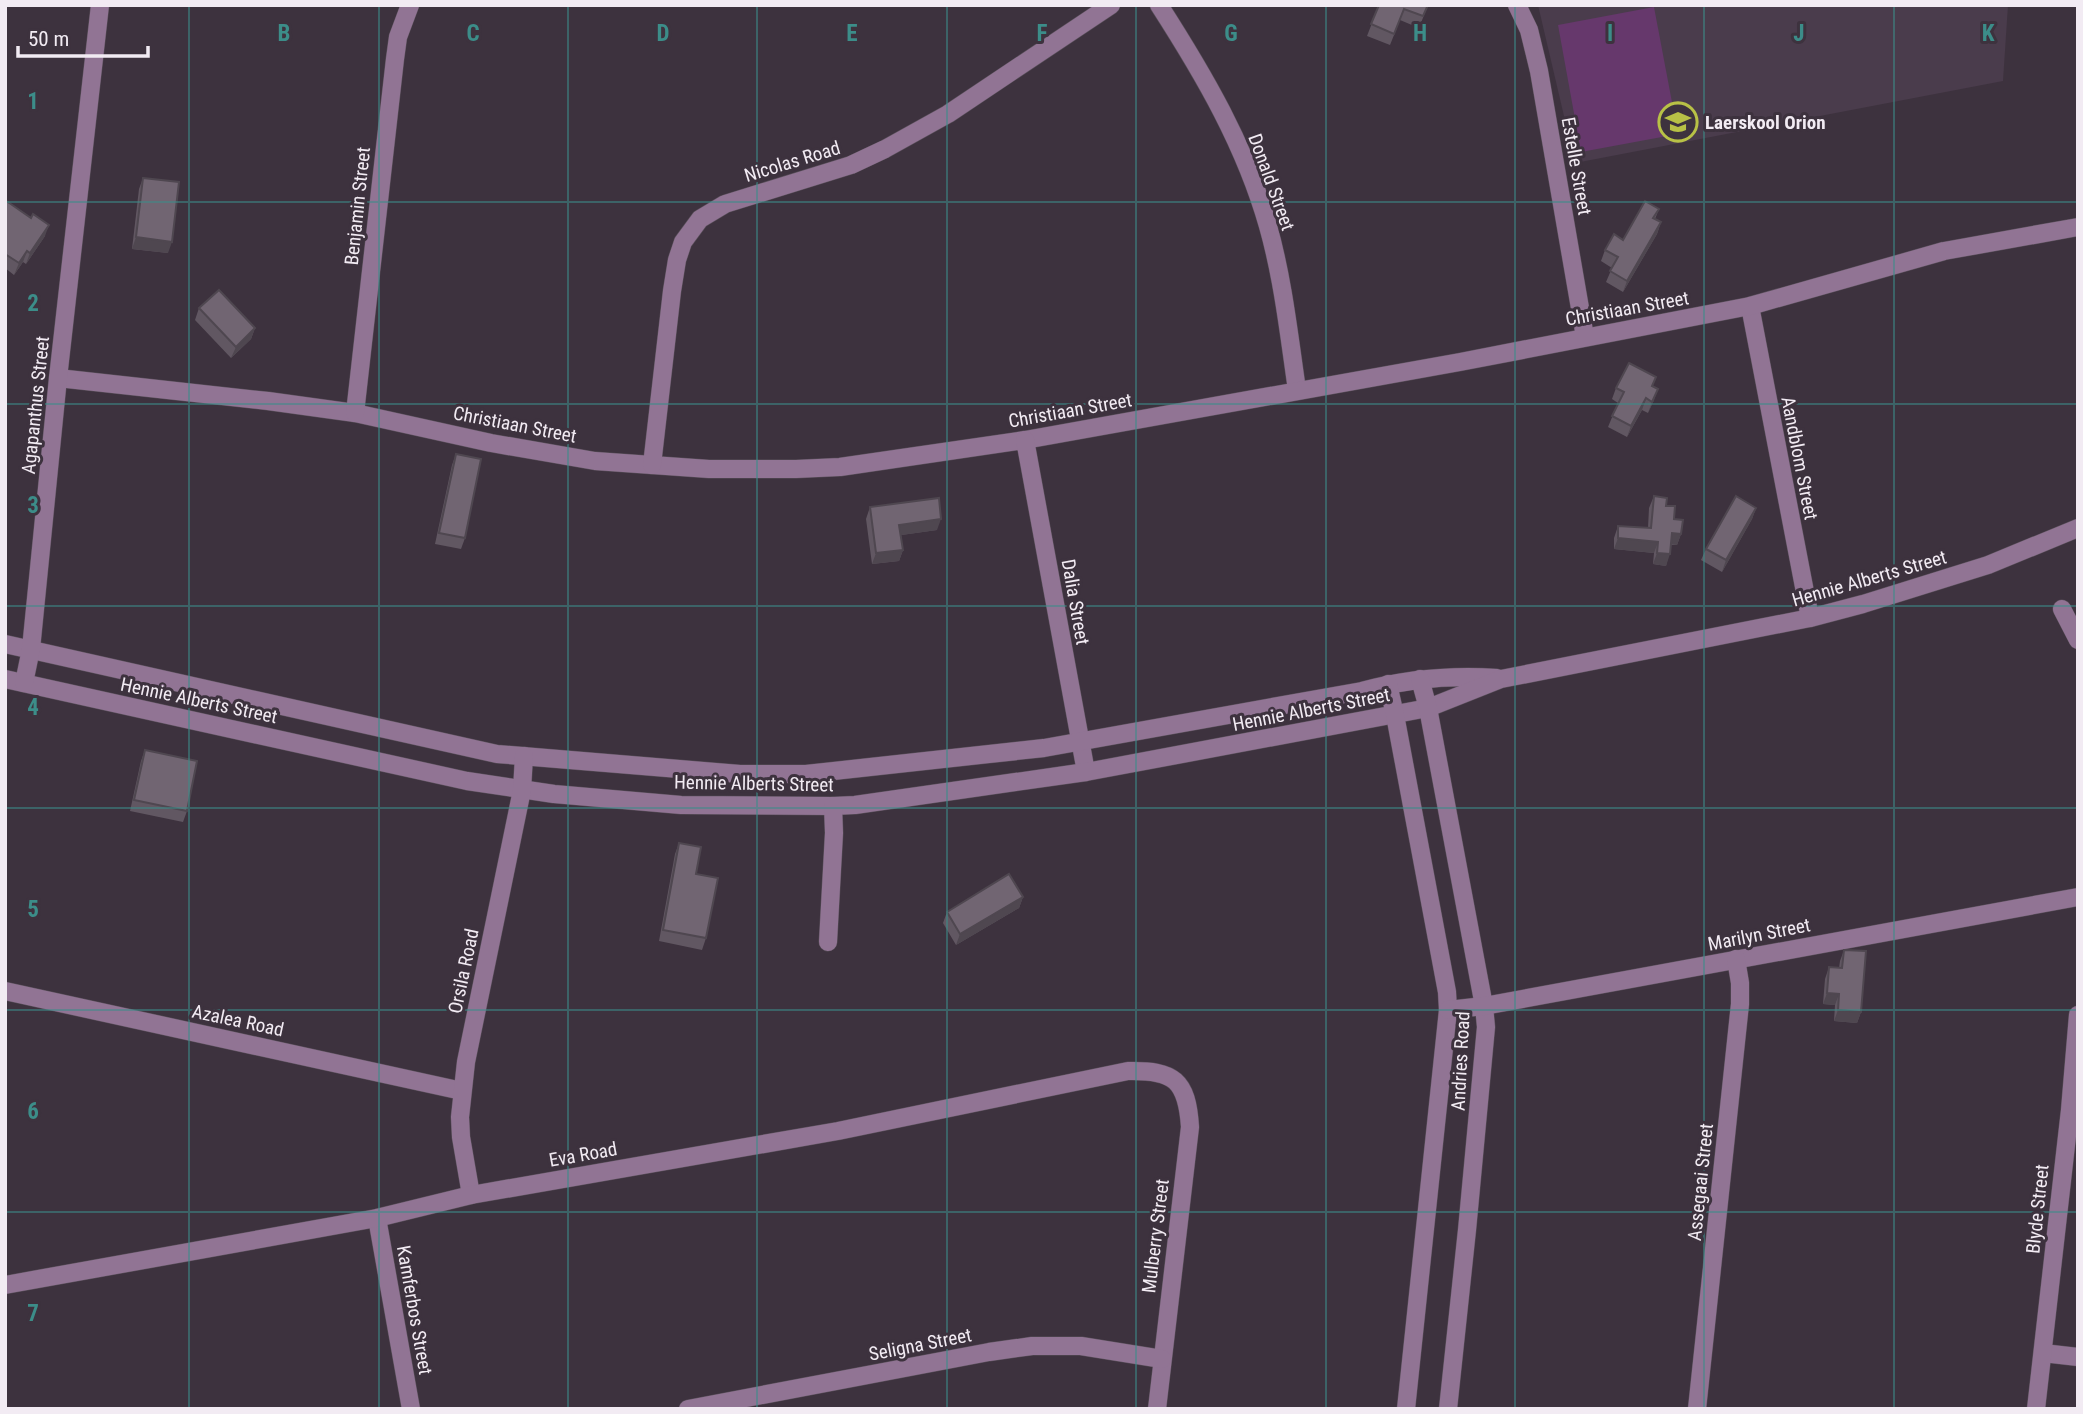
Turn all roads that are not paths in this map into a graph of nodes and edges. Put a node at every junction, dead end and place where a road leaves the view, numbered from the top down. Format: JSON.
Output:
{"nodes":[{"id":1,"x":100,"y":5,"type":"edge"},
{"id":2,"x":410,"y":5,"type":"edge"},
{"id":3,"x":1111,"y":5,"type":"edge"},
{"id":4,"x":1159,"y":5,"type":"edge"},
{"id":5,"x":1517,"y":5,"type":"edge"},
{"id":6,"x":2078,"y":227,"type":"edge"},
{"id":7,"x":1750,"y":306,"type":"junction"},
{"id":8,"x":1585,"y":337,"type":"junction"},
{"id":9,"x":58,"y":378,"type":"junction"},
{"id":10,"x":1297,"y":390,"type":"junction"},
{"id":11,"x":355,"y":413,"type":"junction"},
{"id":12,"x":1026,"y":440,"type":"junction"},
{"id":13,"x":652,"y":465,"type":"junction"},
{"id":14,"x":2078,"y":528,"type":"edge"},
{"id":15,"x":2062,"y":609,"type":"dead end"},
{"id":16,"x":1811,"y":618,"type":"junction"},
{"id":17,"x":2078,"y":640,"type":"edge"},
{"id":18,"x":5,"y":644,"type":"edge"},
{"id":19,"x":32,"y":649,"type":"junction"},
{"id":20,"x":5,"y":679,"type":"edge"},
{"id":21,"x":1420,"y":679,"type":"junction"},
{"id":22,"x":1501,"y":679,"type":"junction"},
{"id":23,"x":24,"y":683,"type":"junction"},
{"id":24,"x":1388,"y":684,"type":"junction"},
{"id":25,"x":1428,"y":708,"type":"junction"},
{"id":26,"x":1395,"y":715,"type":"junction"},
{"id":27,"x":1081,"y":742,"type":"junction"},
{"id":28,"x":524,"y":756,"type":"junction"},
{"id":29,"x":1086,"y":772,"type":"junction"},
{"id":30,"x":522,"y":790,"type":"junction"},
{"id":31,"x":833,"y":806,"type":"junction"},
{"id":32,"x":2078,"y":897,"type":"edge"},
{"id":33,"x":828,"y":942,"type":"dead end"},
{"id":34,"x":1736,"y":959,"type":"junction"},
{"id":35,"x":5,"y":991,"type":"edge"},
{"id":36,"x":1484,"y":1006,"type":"junction"},
{"id":37,"x":1448,"y":1010,"type":"junction"},
{"id":38,"x":2078,"y":1014,"type":"edge"},
{"id":39,"x":1168,"y":1076,"type":"joint"},
{"id":40,"x":462,"y":1091,"type":"junction"},
{"id":41,"x":2074,"y":1110,"type":"edge"},
{"id":42,"x":471,"y":1195,"type":"junction"},
{"id":43,"x":377,"y":1218,"type":"junction"},
{"id":44,"x":5,"y":1285,"type":"edge"},
{"id":45,"x":2043,"y":1353,"type":"junction"},
{"id":46,"x":2078,"y":1357,"type":"edge"},
{"id":47,"x":1162,"y":1359,"type":"junction"},
{"id":48,"x":411,"y":1409,"type":"edge"},
{"id":49,"x":688,"y":1409,"type":"edge"},
{"id":50,"x":1157,"y":1409,"type":"edge"},
{"id":51,"x":1406,"y":1409,"type":"edge"},
{"id":52,"x":1448,"y":1409,"type":"edge"},
{"id":53,"x":1697,"y":1409,"type":"edge"},
{"id":54,"x":2036,"y":1409,"type":"edge"}],
"edges":[{"from":1,"to":9,"type":"street","name":"Agapanthus Street"},
{"from":2,"to":11,"type":"street","name":"Benjamin Street"},
{"from":3,"to":13,"type":"street","name":"Nicolas Road"},
{"from":4,"to":10,"type":"street","name":"Donald Street"},
{"from":5,"to":8,"type":"street","name":"Estelle Street"},
{"from":6,"to":7,"type":"street","name":"Christiaan Street"},
{"from":7,"to":8,"type":"street","name":"Christiaan Street"},
{"from":7,"to":16,"type":"street","name":"Aandblom Street"},
{"from":8,"to":10,"type":"street","name":"Christiaan Street"},
{"from":9,"to":11,"type":"street","name":"Christiaan Street"},
{"from":9,"to":19,"type":"street","name":"Agapanthus Street"},
{"from":10,"to":12,"type":"street","name":"Christiaan Street"},
{"from":11,"to":13,"type":"street","name":"Christiaan Street"},
{"from":12,"to":13,"type":"street","name":"Christiaan Street"},
{"from":12,"to":27,"type":"street","name":"Dalia Street"},
{"from":14,"to":16,"type":"street","name":"Hennie Alberts Street"},
{"from":15,"to":17,"type":"street"},
{"from":16,"to":22,"type":"street","name":"Hennie Alberts Street"},
{"from":18,"to":19,"type":"street","name":"Hennie Alberts Street"},
{"from":19,"to":23,"type":"street","name":"Agapanthus Street"},
{"from":19,"to":28,"type":"street","name":"Hennie Alberts Street"},
{"from":20,"to":23,"type":"street","name":"Hennie Alberts Street"},
{"from":21,"to":22,"type":"street","name":"Hennie Alberts Street"},
{"from":21,"to":24,"type":"street","name":"Hennie Alberts Street"},
{"from":21,"to":25,"type":"street","name":"Andries Road"},
{"from":22,"to":25,"type":"street","name":"Hennie Alberts Street"},
{"from":23,"to":30,"type":"street","name":"Hennie Alberts Street"},
{"from":24,"to":26,"type":"street","name":"Andries Road"},
{"from":24,"to":27,"type":"street","name":"Hennie Alberts Street"},
{"from":25,"to":26,"type":"street","name":"Hennie Alberts Street"},
{"from":25,"to":36,"type":"street","name":"Andries Road"},
{"from":26,"to":29,"type":"street","name":"Hennie Alberts Street"},
{"from":26,"to":37,"type":"street","name":"Andries Road"},
{"from":27,"to":28,"type":"street","name":"Hennie Alberts Street"},
{"from":27,"to":29,"type":"street","name":"Dalia Street"},
{"from":28,"to":30,"type":"street","name":"Orsila Road"},
{"from":29,"to":31,"type":"street","name":"Hennie Alberts Street"},
{"from":30,"to":31,"type":"street","name":"Hennie Alberts Street"},
{"from":30,"to":40,"type":"street","name":"Orsila Road"},
{"from":31,"to":33,"type":"street"},
{"from":32,"to":34,"type":"street","name":"Marilyn Street"},
{"from":34,"to":36,"type":"street","name":"Marilyn Street"},
{"from":34,"to":53,"type":"street","name":"Assegaai Street"},
{"from":35,"to":40,"type":"street","name":"Azalea Road"},
{"from":36,"to":37,"type":"street","name":"Marilyn Street"},
{"from":36,"to":52,"type":"street","name":"Andries Road"},
{"from":37,"to":51,"type":"street","name":"Andries Road"},
{"from":38,"to":41,"type":"street","name":"Blyde Street"},
{"from":39,"to":42,"type":"street","name":"Eva Road"},
{"from":39,"to":47,"type":"street","name":"Mulberry Street"},
{"from":40,"to":42,"type":"street","name":"Orsila Road"},
{"from":41,"to":45,"type":"street","name":"Blyde Street"},
{"from":42,"to":43,"type":"street","name":"Eva Road"},
{"from":43,"to":44,"type":"street","name":"Eva Road"},
{"from":43,"to":48,"type":"street","name":"Kamferbos Street"},
{"from":45,"to":46,"type":"street"},
{"from":45,"to":54,"type":"street","name":"Blyde Street"},
{"from":47,"to":49,"type":"street","name":"Seligna Street"},
{"from":47,"to":50,"type":"street","name":"Mulberry Street"}]}
